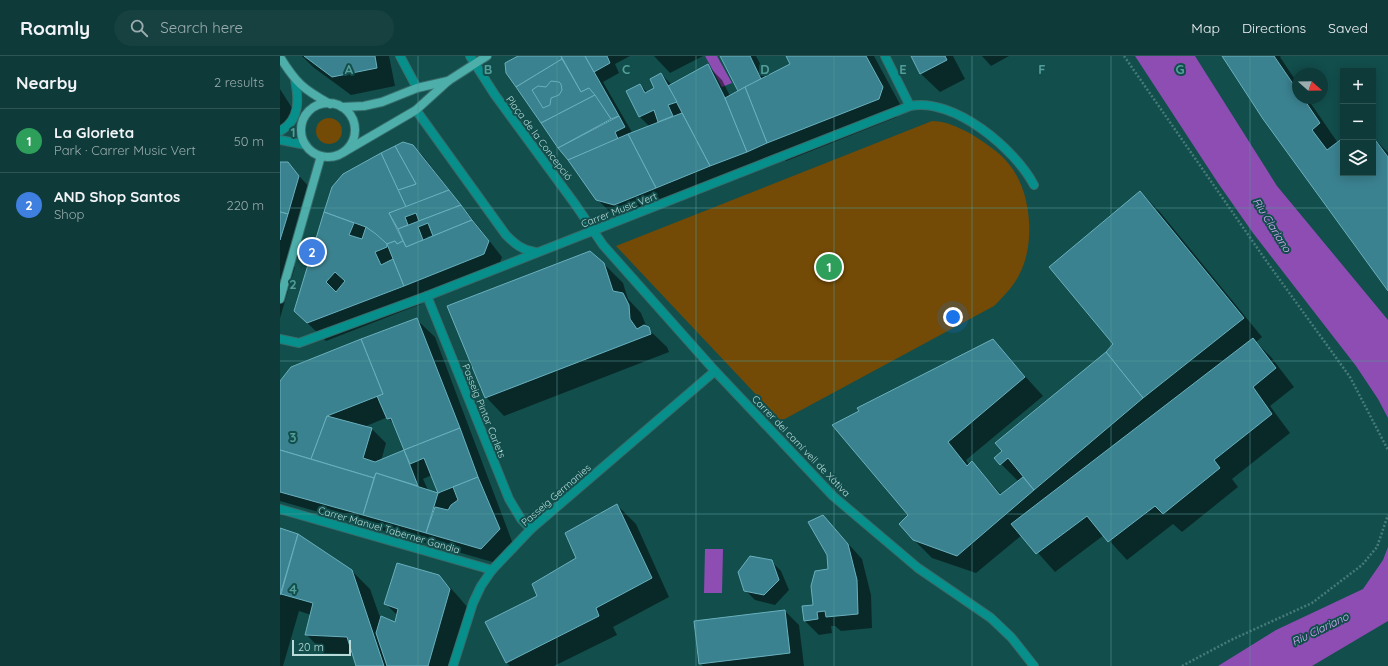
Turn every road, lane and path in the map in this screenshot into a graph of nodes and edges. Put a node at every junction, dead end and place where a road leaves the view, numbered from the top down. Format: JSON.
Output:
{"nodes":[{"id":1,"x":400,"y":56,"type":"edge"},
{"id":2,"x":487,"y":56,"type":"edge"},
{"id":3,"x":885,"y":56,"type":"edge"},
{"id":4,"x":1124,"y":56,"type":"edge"},
{"id":5,"x":280,"y":57,"type":"edge"},
{"id":6,"x":472,"y":60,"type":"edge"},
{"id":7,"x":294,"y":80,"type":"junction"},
{"id":8,"x":448,"y":81,"type":"junction"},
{"id":9,"x":417,"y":88,"type":"junction"},
{"id":10,"x":330,"y":104,"type":"junction"},
{"id":11,"x":910,"y":106,"type":"junction"},
{"id":12,"x":342,"y":107,"type":"junction"},
{"id":13,"x":416,"y":110,"type":"junction"},
{"id":14,"x":280,"y":132,"type":"edge"},
{"id":15,"x":280,"y":140,"type":"edge"},
{"id":16,"x":306,"y":145,"type":"junction"},
{"id":17,"x":344,"y":152,"type":"junction"},
{"id":18,"x":321,"y":156,"type":"junction"},
{"id":19,"x":1034,"y":185,"type":"dead end"},
{"id":20,"x":593,"y":231,"type":"junction"},
{"id":21,"x":536,"y":252,"type":"junction"},
{"id":22,"x":427,"y":296,"type":"junction"},
{"id":23,"x":280,"y":299,"type":"edge"},
{"id":24,"x":280,"y":339,"type":"edge"},
{"id":25,"x":715,"y":371,"type":"junction"},
{"id":26,"x":1388,"y":450,"type":"edge"},
{"id":27,"x":280,"y":509,"type":"edge"},
{"id":28,"x":1388,"y":515,"type":"edge"},
{"id":29,"x":531,"y":528,"type":"junction"},
{"id":30,"x":492,"y":570,"type":"junction"},
{"id":31,"x":453,"y":666,"type":"edge"},
{"id":32,"x":1034,"y":666,"type":"edge"},
{"id":33,"x":1182,"y":666,"type":"edge"}],
"edges":[{"from":1,"to":9,"type":"street"},
{"from":2,"to":6,"type":"street"},
{"from":3,"to":11,"type":"street"},
{"from":4,"to":26,"type":"path"},
{"from":5,"to":7,"type":"street"},
{"from":6,"to":8,"type":"street"},
{"from":6,"to":20,"type":"street","name":"Plaça de la Concepció"},
{"from":7,"to":10,"type":"street"},
{"from":7,"to":14,"type":"street"},
{"from":8,"to":9,"type":"street"},
{"from":8,"to":13,"type":"street"},
{"from":9,"to":12,"type":"street"},
{"from":10,"to":12,"type":"street"},
{"from":10,"to":16,"type":"street"},
{"from":11,"to":19,"type":"street"},
{"from":11,"to":20,"type":"street","name":"Carrer Music Vert"},
{"from":12,"to":17,"type":"street"},
{"from":13,"to":17,"type":"street"},
{"from":13,"to":21,"type":"street"},
{"from":15,"to":16,"type":"street"},
{"from":16,"to":18,"type":"street"},
{"from":17,"to":18,"type":"street"},
{"from":18,"to":23,"type":"street"},
{"from":20,"to":21,"type":"street","name":"Carrer Music Vert"},
{"from":20,"to":25,"type":"street","name":"Carrer del camí vell de Xàtiva"},
{"from":21,"to":22,"type":"street","name":"Carrer Music Vert"},
{"from":22,"to":24,"type":"street","name":"Carrer Music Vert"},
{"from":22,"to":29,"type":"street","name":"Passeig Pintor Carlets"},
{"from":25,"to":29,"type":"street","name":"Passeig Germanies"},
{"from":25,"to":32,"type":"street","name":"Carrer del camí vell de Xàtiva"},
{"from":27,"to":30,"type":"street","name":"Carrer Manuel Taberner Gandia"},
{"from":28,"to":33,"type":"path"},
{"from":29,"to":30,"type":"street","name":"Passeig Germanies"},
{"from":30,"to":31,"type":"street","name":"Passeig Germanies"}]}
